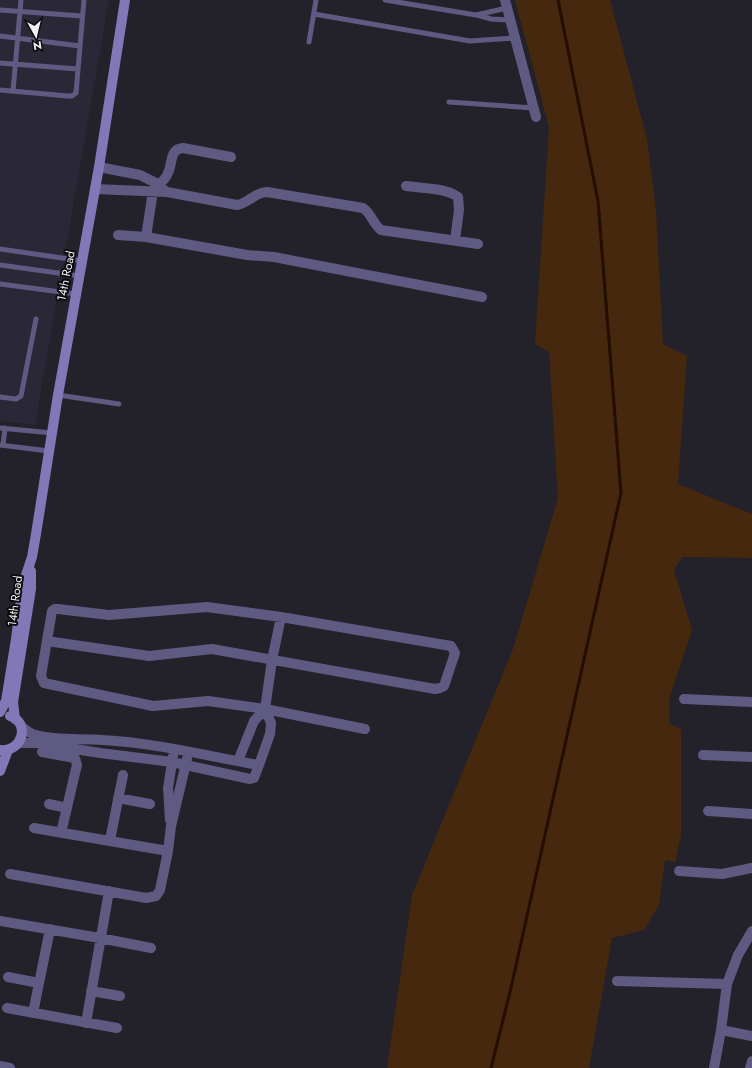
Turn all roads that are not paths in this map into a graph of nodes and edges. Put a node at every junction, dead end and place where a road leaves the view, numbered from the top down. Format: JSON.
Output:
{"nodes":[{"id":1,"x":22,"y":0,"type":"edge"},
{"id":2,"x":84,"y":0,"type":"edge"},
{"id":3,"x":125,"y":0,"type":"edge"},
{"id":4,"x":316,"y":0,"type":"edge"},
{"id":5,"x":385,"y":0,"type":"edge"},
{"id":6,"x":506,"y":4,"type":"edge"},
{"id":7,"x":0,"y":10,"type":"edge"},
{"id":8,"x":20,"y":11,"type":"junction"},
{"id":9,"x":314,"y":14,"type":"junction"},
{"id":10,"x":476,"y":15,"type":"junction"},
{"id":11,"x":82,"y":16,"type":"junction"},
{"id":12,"x":510,"y":20,"type":"junction"},
{"id":13,"x":0,"y":36,"type":"edge"},
{"id":14,"x":18,"y":38,"type":"junction"},
{"id":15,"x":514,"y":38,"type":"junction"},
{"id":16,"x":309,"y":42,"type":"dead end"},
{"id":17,"x":80,"y":46,"type":"junction"},
{"id":18,"x":0,"y":63,"type":"edge"},
{"id":19,"x":16,"y":64,"type":"junction"},
{"id":20,"x":78,"y":70,"type":"junction"},
{"id":21,"x":0,"y":90,"type":"edge"},
{"id":22,"x":14,"y":91,"type":"junction"},
{"id":23,"x":449,"y":102,"type":"dead end"},
{"id":24,"x":535,"y":113,"type":"joint"},
{"id":25,"x":231,"y":157,"type":"dead end"},
{"id":26,"x":99,"y":167,"type":"junction"},
{"id":27,"x":406,"y":186,"type":"dead end"},
{"id":28,"x":155,"y":188,"type":"junction"},
{"id":29,"x":95,"y":189,"type":"junction"},
{"id":30,"x":118,"y":234,"type":"dead end"},
{"id":31,"x":146,"y":237,"type":"junction"},
{"id":32,"x":455,"y":240,"type":"junction"},
{"id":33,"x":478,"y":244,"type":"dead end"},
{"id":34,"x":0,"y":249,"type":"edge"},
{"id":35,"x":83,"y":261,"type":"junction"},
{"id":36,"x":0,"y":265,"type":"edge"},
{"id":37,"x":80,"y":276,"type":"junction"},
{"id":38,"x":0,"y":284,"type":"edge"},
{"id":39,"x":76,"y":294,"type":"junction"},
{"id":40,"x":482,"y":297,"type":"dead end"},
{"id":41,"x":36,"y":320,"type":"dead end"},
{"id":42,"x":58,"y":395,"type":"junction"},
{"id":43,"x":0,"y":398,"type":"edge"},
{"id":44,"x":119,"y":404,"type":"dead end"},
{"id":45,"x":2,"y":428,"type":"edge"},
{"id":46,"x":52,"y":433,"type":"junction"},
{"id":47,"x":2,"y":445,"type":"edge"},
{"id":48,"x":49,"y":451,"type":"junction"},
{"id":49,"x":32,"y":557,"type":"junction"},
{"id":50,"x":281,"y":617,"type":"junction"},
{"id":51,"x":47,"y":641,"type":"junction"},
{"id":52,"x":272,"y":660,"type":"junction"},
{"id":53,"x":684,"y":699,"type":"dead end"},
{"id":54,"x":752,"y":702,"type":"edge"},
{"id":55,"x":265,"y":709,"type":"junction"},
{"id":56,"x":0,"y":713,"type":"edge"},
{"id":57,"x":18,"y":722,"type":"junction"},
{"id":58,"x":365,"y":729,"type":"dead end"},
{"id":59,"x":103,"y":740,"type":"junction"},
{"id":60,"x":18,"y":744,"type":"junction"},
{"id":61,"x":175,"y":749,"type":"junction"},
{"id":62,"x":4,"y":750,"type":"edge"},
{"id":63,"x":42,"y":752,"type":"dead end"},
{"id":64,"x":188,"y":752,"type":"junction"},
{"id":65,"x":703,"y":755,"type":"dead end"},
{"id":66,"x":752,"y":757,"type":"edge"},
{"id":67,"x":99,"y":758,"type":"junction"},
{"id":68,"x":238,"y":761,"type":"junction"},
{"id":69,"x":172,"y":762,"type":"junction"},
{"id":70,"x":259,"y":765,"type":"junction"},
{"id":71,"x":186,"y":766,"type":"junction"},
{"id":72,"x":0,"y":771,"type":"edge"},
{"id":73,"x":123,"y":775,"type":"dead end"},
{"id":74,"x":118,"y":798,"type":"junction"},
{"id":75,"x":49,"y":804,"type":"dead end"},
{"id":76,"x":150,"y":804,"type":"dead end"},
{"id":77,"x":67,"y":808,"type":"junction"},
{"id":78,"x":708,"y":811,"type":"dead end"},
{"id":79,"x":752,"y":814,"type":"edge"},
{"id":80,"x":171,"y":826,"type":"junction"},
{"id":81,"x":34,"y":828,"type":"dead end"},
{"id":82,"x":61,"y":833,"type":"junction"},
{"id":83,"x":110,"y":840,"type":"junction"},
{"id":84,"x":168,"y":851,"type":"junction"},
{"id":85,"x":752,"y":868,"type":"edge"},
{"id":86,"x":678,"y":871,"type":"dead end"},
{"id":87,"x":10,"y":874,"type":"dead end"},
{"id":88,"x":109,"y":891,"type":"junction"},
{"id":89,"x":0,"y":921,"type":"edge"},
{"id":90,"x":50,"y":929,"type":"junction"},
{"id":91,"x":752,"y":931,"type":"edge"},
{"id":92,"x":100,"y":938,"type":"junction"},
{"id":93,"x":150,"y":948,"type":"dead end"},
{"id":94,"x":8,"y":977,"type":"dead end"},
{"id":95,"x":617,"y":981,"type":"dead end"},
{"id":96,"x":39,"y":983,"type":"junction"},
{"id":97,"x":727,"y":984,"type":"junction"},
{"id":98,"x":91,"y":991,"type":"junction"},
{"id":99,"x":120,"y":996,"type":"dead end"},
{"id":100,"x":7,"y":1008,"type":"dead end"},
{"id":101,"x":33,"y":1013,"type":"junction"},
{"id":102,"x":86,"y":1023,"type":"junction"},
{"id":103,"x":117,"y":1028,"type":"dead end"},
{"id":104,"x":721,"y":1030,"type":"junction"},
{"id":105,"x":752,"y":1036,"type":"edge"},
{"id":106,"x":752,"y":1061,"type":"edge"},
{"id":107,"x":0,"y":1066,"type":"edge"},
{"id":108,"x":10,"y":1068,"type":"edge"},
{"id":109,"x":714,"y":1068,"type":"edge"},
{"id":110,"x":750,"y":1068,"type":"edge"}],
"edges":[{"from":1,"to":8,"type":"lane"},
{"from":2,"to":11,"type":"lane"},
{"from":3,"to":26,"type":"street","name":"14th Road"},
{"from":4,"to":9,"type":"lane"},
{"from":5,"to":10,"type":"lane"},
{"from":6,"to":10,"type":"lane"},
{"from":6,"to":12,"type":"street"},
{"from":7,"to":8,"type":"lane"},
{"from":8,"to":11,"type":"lane"},
{"from":8,"to":14,"type":"lane"},
{"from":9,"to":15,"type":"lane"},
{"from":9,"to":16,"type":"lane"},
{"from":10,"to":12,"type":"lane"},
{"from":11,"to":17,"type":"lane"},
{"from":12,"to":15,"type":"street"},
{"from":13,"to":14,"type":"lane"},
{"from":14,"to":17,"type":"lane"},
{"from":14,"to":19,"type":"lane"},
{"from":15,"to":24,"type":"street"},
{"from":17,"to":20,"type":"lane"},
{"from":18,"to":19,"type":"lane"},
{"from":19,"to":20,"type":"lane"},
{"from":19,"to":22,"type":"lane"},
{"from":20,"to":22,"type":"lane"},
{"from":21,"to":22,"type":"lane"},
{"from":23,"to":24,"type":"lane"},
{"from":25,"to":28,"type":"street"},
{"from":26,"to":28,"type":"street"},
{"from":26,"to":29,"type":"street","name":"14th Road"},
{"from":27,"to":32,"type":"street"},
{"from":28,"to":29,"type":"street"},
{"from":28,"to":31,"type":"street"},
{"from":28,"to":32,"type":"street"},
{"from":29,"to":35,"type":"street","name":"14th Road"},
{"from":30,"to":31,"type":"street"},
{"from":31,"to":40,"type":"street"},
{"from":32,"to":33,"type":"street"},
{"from":34,"to":35,"type":"lane"},
{"from":35,"to":37,"type":"street","name":"14th Road"},
{"from":36,"to":37,"type":"lane"},
{"from":37,"to":39,"type":"street","name":"14th Road"},
{"from":38,"to":39,"type":"lane"},
{"from":39,"to":42,"type":"street","name":"14th Road"},
{"from":41,"to":43,"type":"lane"},
{"from":42,"to":44,"type":"lane"},
{"from":42,"to":46,"type":"street","name":"14th Road"},
{"from":45,"to":46,"type":"lane"},
{"from":45,"to":47,"type":"lane"},
{"from":46,"to":48,"type":"street","name":"14th Road"},
{"from":47,"to":48,"type":"lane"},
{"from":48,"to":49,"type":"street","name":"14th Road"},
{"from":49,"to":56,"type":"street","name":"14th Road"},
{"from":49,"to":57,"type":"street","name":"14th Road"},
{"from":50,"to":51,"type":"street"},
{"from":50,"to":52,"type":"street"},
{"from":50,"to":52,"type":"street"},
{"from":51,"to":52,"type":"street"},
{"from":51,"to":55,"type":"street"},
{"from":52,"to":55,"type":"street"},
{"from":53,"to":54,"type":"street"},
{"from":55,"to":58,"type":"street"},
{"from":55,"to":68,"type":"street"},
{"from":55,"to":70,"type":"street"},
{"from":56,"to":57,"type":"street"},
{"from":57,"to":59,"type":"street"},
{"from":57,"to":60,"type":"street","name":"14th Road"},
{"from":59,"to":61,"type":"street"},
{"from":59,"to":67,"type":"street"},
{"from":60,"to":62,"type":"street"},
{"from":60,"to":67,"type":"street"},
{"from":61,"to":64,"type":"street"},
{"from":61,"to":69,"type":"street"},
{"from":62,"to":72,"type":"street"},
{"from":63,"to":77,"type":"street"},
{"from":64,"to":68,"type":"street"},
{"from":64,"to":71,"type":"street"},
{"from":65,"to":66,"type":"street"},
{"from":67,"to":69,"type":"street"},
{"from":68,"to":70,"type":"street"},
{"from":69,"to":71,"type":"street"},
{"from":69,"to":80,"type":"street"},
{"from":70,"to":71,"type":"street"},
{"from":71,"to":80,"type":"street"},
{"from":73,"to":74,"type":"street"},
{"from":74,"to":76,"type":"street"},
{"from":74,"to":83,"type":"street"},
{"from":75,"to":77,"type":"street"},
{"from":77,"to":82,"type":"street"},
{"from":78,"to":79,"type":"street"},
{"from":80,"to":84,"type":"street"},
{"from":81,"to":82,"type":"street"},
{"from":82,"to":83,"type":"street"},
{"from":83,"to":84,"type":"street"},
{"from":84,"to":88,"type":"street"},
{"from":85,"to":86,"type":"street"},
{"from":87,"to":88,"type":"street"},
{"from":88,"to":92,"type":"street"},
{"from":89,"to":90,"type":"street"},
{"from":90,"to":92,"type":"street"},
{"from":90,"to":96,"type":"street"},
{"from":91,"to":97,"type":"street"},
{"from":92,"to":93,"type":"street"},
{"from":92,"to":98,"type":"street"},
{"from":94,"to":96,"type":"street"},
{"from":95,"to":97,"type":"street"},
{"from":96,"to":101,"type":"street"},
{"from":97,"to":104,"type":"street"},
{"from":98,"to":99,"type":"street"},
{"from":98,"to":102,"type":"street"},
{"from":100,"to":101,"type":"street"},
{"from":101,"to":102,"type":"street"},
{"from":102,"to":103,"type":"street"},
{"from":104,"to":105,"type":"street"},
{"from":104,"to":109,"type":"street"},
{"from":106,"to":110,"type":"street"},
{"from":107,"to":108,"type":"street"}]}
